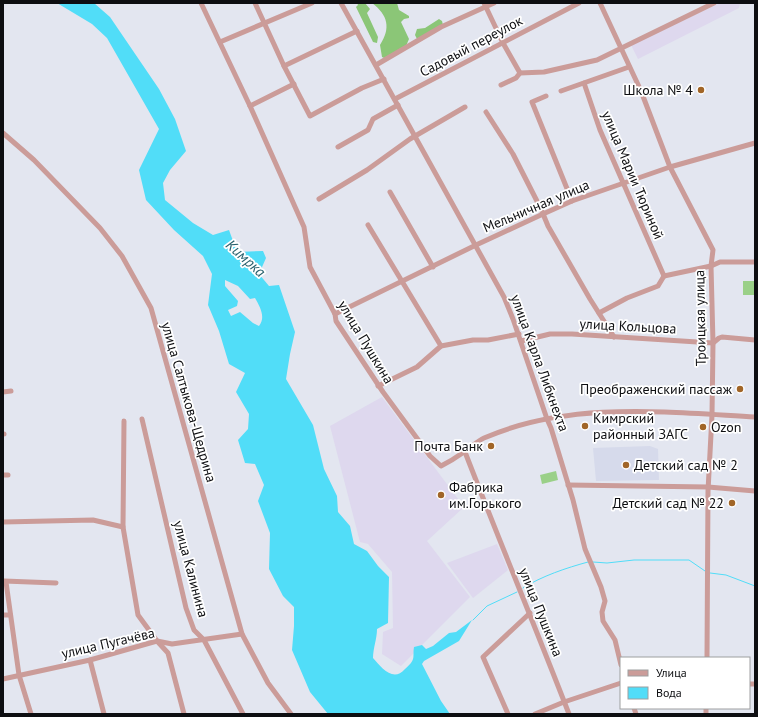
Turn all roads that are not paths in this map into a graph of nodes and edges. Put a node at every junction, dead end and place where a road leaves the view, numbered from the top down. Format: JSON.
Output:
{"nodes":[{"id":1,"x":201,"y":3,"type":"edge"},
{"id":2,"x":255,"y":3,"type":"edge"},
{"id":3,"x":312,"y":3,"type":"edge"},
{"id":4,"x":341,"y":3,"type":"edge"},
{"id":5,"x":494,"y":3,"type":"edge"},
{"id":6,"x":579,"y":3,"type":"edge"},
{"id":7,"x":600,"y":3,"type":"edge"},
{"id":8,"x":714,"y":3,"type":"edge"},
{"id":9,"x":485,"y":5,"type":"edge"},
{"id":10,"x":264,"y":23,"type":"junction"},
{"id":11,"x":357,"y":32,"type":"junction"},
{"id":12,"x":220,"y":42,"type":"junction"},
{"id":13,"x":503,"y":43,"type":"junction"},
{"id":14,"x":622,"y":49,"type":"junction"},
{"id":15,"x":376,"y":65,"type":"junction"},
{"id":16,"x":284,"y":66,"type":"junction"},
{"id":17,"x":630,"y":67,"type":"junction"},
{"id":18,"x":520,"y":73,"type":"junction"},
{"id":19,"x":384,"y":79,"type":"junction"},
{"id":20,"x":584,"y":83,"type":"junction"},
{"id":21,"x":294,"y":84,"type":"junction"},
{"id":22,"x":501,"y":86,"type":"dead end"},
{"id":23,"x":561,"y":91,"type":"dead end"},
{"id":24,"x":546,"y":96,"type":"dead end"},
{"id":25,"x":395,"y":99,"type":"junction"},
{"id":26,"x":398,"y":105,"type":"junction"},
{"id":27,"x":250,"y":106,"type":"junction"},
{"id":28,"x":465,"y":107,"type":"dead end"},
{"id":29,"x":486,"y":112,"type":"dead end"},
{"id":30,"x":3,"y":133,"type":"edge"},
{"id":31,"x":414,"y":137,"type":"junction"},
{"id":32,"x":755,"y":143,"type":"edge"},
{"id":33,"x":338,"y":147,"type":"dead end"},
{"id":34,"x":670,"y":167,"type":"junction"},
{"id":35,"x":622,"y":183,"type":"junction"},
{"id":36,"x":390,"y":192,"type":"dead end"},
{"id":37,"x":319,"y":199,"type":"dead end"},
{"id":38,"x":572,"y":202,"type":"junction"},
{"id":39,"x":543,"y":214,"type":"junction"},
{"id":40,"x":368,"y":225,"type":"dead end"},
{"id":41,"x":476,"y":245,"type":"junction"},
{"id":42,"x":755,"y":262,"type":"edge"},
{"id":43,"x":712,"y":266,"type":"junction"},
{"id":44,"x":433,"y":267,"type":"junction"},
{"id":45,"x":664,"y":276,"type":"junction"},
{"id":46,"x":402,"y":282,"type":"junction"},
{"id":47,"x":599,"y":313,"type":"junction"},
{"id":48,"x":335,"y":314,"type":"junction"},
{"id":49,"x":519,"y":334,"type":"junction"},
{"id":50,"x":614,"y":337,"type":"junction"},
{"id":51,"x":521,"y":340,"type":"junction"},
{"id":52,"x":755,"y":340,"type":"edge"},
{"id":53,"x":713,"y":343,"type":"junction"},
{"id":54,"x":441,"y":346,"type":"junction"},
{"id":55,"x":378,"y":386,"type":"junction"},
{"id":56,"x":12,"y":391,"type":"dead end"},
{"id":57,"x":3,"y":392,"type":"edge"},
{"id":58,"x":712,"y":415,"type":"junction"},
{"id":59,"x":755,"y":417,"type":"edge"},
{"id":60,"x":142,"y":419,"type":"dead end"},
{"id":61,"x":547,"y":419,"type":"junction"},
{"id":62,"x":124,"y":421,"type":"dead end"},
{"id":63,"x":465,"y":452,"type":"junction"},
{"id":64,"x":568,"y":485,"type":"junction"},
{"id":65,"x":708,"y":487,"type":"junction"},
{"id":66,"x":755,"y":490,"type":"edge"},
{"id":67,"x":3,"y":522,"type":"edge"},
{"id":68,"x":123,"y":527,"type":"junction"},
{"id":69,"x":5,"y":581,"type":"edge"},
{"id":70,"x":56,"y":583,"type":"dead end"},
{"id":71,"x":530,"y":613,"type":"junction"},
{"id":72,"x":3,"y":615,"type":"edge"},
{"id":73,"x":10,"y":615,"type":"junction"},
{"id":74,"x":242,"y":634,"type":"junction"},
{"id":75,"x":204,"y":640,"type":"junction"},
{"id":76,"x":157,"y":641,"type":"junction"},
{"id":77,"x":707,"y":657,"type":"edge"},
{"id":78,"x":90,"y":660,"type":"junction"},
{"id":79,"x":620,"y":661,"type":"edge"},
{"id":80,"x":19,"y":675,"type":"junction"},
{"id":81,"x":3,"y":679,"type":"edge"},
{"id":82,"x":620,"y":683,"type":"edge"},
{"id":83,"x":564,"y":702,"type":"junction"},
{"id":84,"x":30,"y":714,"type":"edge"},
{"id":85,"x":104,"y":714,"type":"edge"},
{"id":86,"x":184,"y":714,"type":"edge"},
{"id":87,"x":243,"y":714,"type":"edge"},
{"id":88,"x":291,"y":714,"type":"edge"},
{"id":89,"x":508,"y":714,"type":"edge"},
{"id":90,"x":535,"y":714,"type":"edge"},
{"id":91,"x":569,"y":714,"type":"edge"}],
"edges":[{"from":1,"to":12,"type":"street","name":"улица Пушкина"},
{"from":2,"to":10,"type":"street"},
{"from":3,"to":10,"type":"street"},
{"from":4,"to":11,"type":"street","name":"улица Карла Либкнехта"},
{"from":5,"to":9,"type":"street"},
{"from":6,"to":13,"type":"street","name":"Садовый переулок"},
{"from":7,"to":14,"type":"street","name":"Троицкая улица"},
{"from":8,"to":14,"type":"street"},
{"from":9,"to":13,"type":"street"},
{"from":9,"to":15,"type":"street"},
{"from":10,"to":12,"type":"street"},
{"from":10,"to":16,"type":"street"},
{"from":11,"to":15,"type":"street","name":"улица Карла Либкнехта"},
{"from":11,"to":16,"type":"street"},
{"from":12,"to":27,"type":"street","name":"улица Пушкина"},
{"from":13,"to":18,"type":"street"},
{"from":13,"to":25,"type":"street","name":"Садовый переулок"},
{"from":14,"to":17,"type":"street","name":"Троицкая улица"},
{"from":14,"to":18,"type":"street"},
{"from":15,"to":19,"type":"street","name":"улица Карла Либкнехта"},
{"from":16,"to":21,"type":"street"},
{"from":17,"to":20,"type":"street"},
{"from":17,"to":34,"type":"street","name":"Троицкая улица"},
{"from":18,"to":22,"type":"street"},
{"from":19,"to":21,"type":"street"},
{"from":19,"to":25,"type":"street","name":"улица Карла Либкнехта"},
{"from":20,"to":23,"type":"street"},
{"from":20,"to":35,"type":"street","name":"улица Марии Тюриной"},
{"from":21,"to":27,"type":"street"},
{"from":24,"to":38,"type":"street"},
{"from":25,"to":26,"type":"street","name":"улица Карла Либкнехта"},
{"from":26,"to":31,"type":"street","name":"улица Карла Либкнехта"},
{"from":26,"to":33,"type":"street"},
{"from":27,"to":48,"type":"street","name":"улица Пушкина"},
{"from":28,"to":31,"type":"street"},
{"from":29,"to":39,"type":"street"},
{"from":30,"to":74,"type":"street","name":"улица Салтыкова-Щедрина"},
{"from":31,"to":37,"type":"street"},
{"from":31,"to":41,"type":"street","name":"улица Карла Либкнехта"},
{"from":32,"to":34,"type":"street","name":"Мельничная улица"},
{"from":34,"to":35,"type":"street","name":"Мельничная улица"},
{"from":34,"to":43,"type":"street","name":"Троицкая улица"},
{"from":35,"to":38,"type":"street","name":"Мельничная улица"},
{"from":35,"to":45,"type":"street","name":"улица Марии Тюриной"},
{"from":36,"to":44,"type":"street"},
{"from":38,"to":39,"type":"street","name":"Мельничная улица"},
{"from":39,"to":41,"type":"street","name":"Мельничная улица"},
{"from":39,"to":47,"type":"street"},
{"from":40,"to":46,"type":"street"},
{"from":41,"to":44,"type":"street","name":"Мельничная улица"},
{"from":41,"to":49,"type":"street","name":"улица Карла Либкнехта"},
{"from":42,"to":43,"type":"street"},
{"from":43,"to":45,"type":"street"},
{"from":43,"to":53,"type":"street","name":"Троицкая улица"},
{"from":44,"to":46,"type":"street","name":"Мельничная улица"},
{"from":45,"to":47,"type":"street"},
{"from":46,"to":48,"type":"street","name":"Мельничная улица"},
{"from":46,"to":54,"type":"street"},
{"from":47,"to":50,"type":"street"},
{"from":48,"to":55,"type":"street","name":"улица Пушкина"},
{"from":49,"to":51,"type":"street","name":"улица Карла Либкнехта"},
{"from":49,"to":54,"type":"street"},
{"from":50,"to":51,"type":"street","name":"улица Кольцова"},
{"from":50,"to":53,"type":"street","name":"улица Кольцова"},
{"from":51,"to":61,"type":"street","name":"улица Карла Либкнехта"},
{"from":52,"to":53,"type":"street","name":"улица Кольцова"},
{"from":53,"to":58,"type":"street","name":"Троицкая улица"},
{"from":54,"to":55,"type":"street"},
{"from":55,"to":63,"type":"street","name":"улица Пушкина"},
{"from":56,"to":57,"type":"street"},
{"from":58,"to":59,"type":"street"},
{"from":58,"to":61,"type":"street"},
{"from":58,"to":65,"type":"street","name":"Троицкая улица"},
{"from":60,"to":75,"type":"street","name":"улица Калинина"},
{"from":61,"to":63,"type":"street"},
{"from":61,"to":64,"type":"street","name":"улица Карла Либкнехта"},
{"from":62,"to":68,"type":"street"},
{"from":63,"to":71,"type":"street","name":"улица Пушкина"},
{"from":64,"to":65,"type":"street"},
{"from":64,"to":79,"type":"street","name":"улица Карла Либкнехта"},
{"from":65,"to":66,"type":"street"},
{"from":65,"to":77,"type":"street","name":"Троицкая улица"},
{"from":67,"to":68,"type":"street"},
{"from":68,"to":76,"type":"street"},
{"from":69,"to":70,"type":"street"},
{"from":69,"to":73,"type":"street"},
{"from":71,"to":83,"type":"street","name":"улица Пушкина"},
{"from":71,"to":89,"type":"street"},
{"from":72,"to":73,"type":"street"},
{"from":73,"to":80,"type":"street"},
{"from":74,"to":75,"type":"street","name":"улица Пугачёва"},
{"from":74,"to":88,"type":"street","name":"улица Салтыкова-Щедрина"},
{"from":75,"to":76,"type":"street","name":"улица Пугачёва"},
{"from":75,"to":87,"type":"street","name":"улица Калинина"},
{"from":76,"to":78,"type":"street","name":"улица Пугачёва"},
{"from":76,"to":86,"type":"street"},
{"from":78,"to":80,"type":"street","name":"улица Пугачёва"},
{"from":78,"to":85,"type":"street"},
{"from":80,"to":81,"type":"street","name":"улица Пугачёва"},
{"from":80,"to":84,"type":"street"},
{"from":82,"to":83,"type":"street"},
{"from":83,"to":90,"type":"street"},
{"from":83,"to":91,"type":"street","name":"улица Пушкина"}]}
